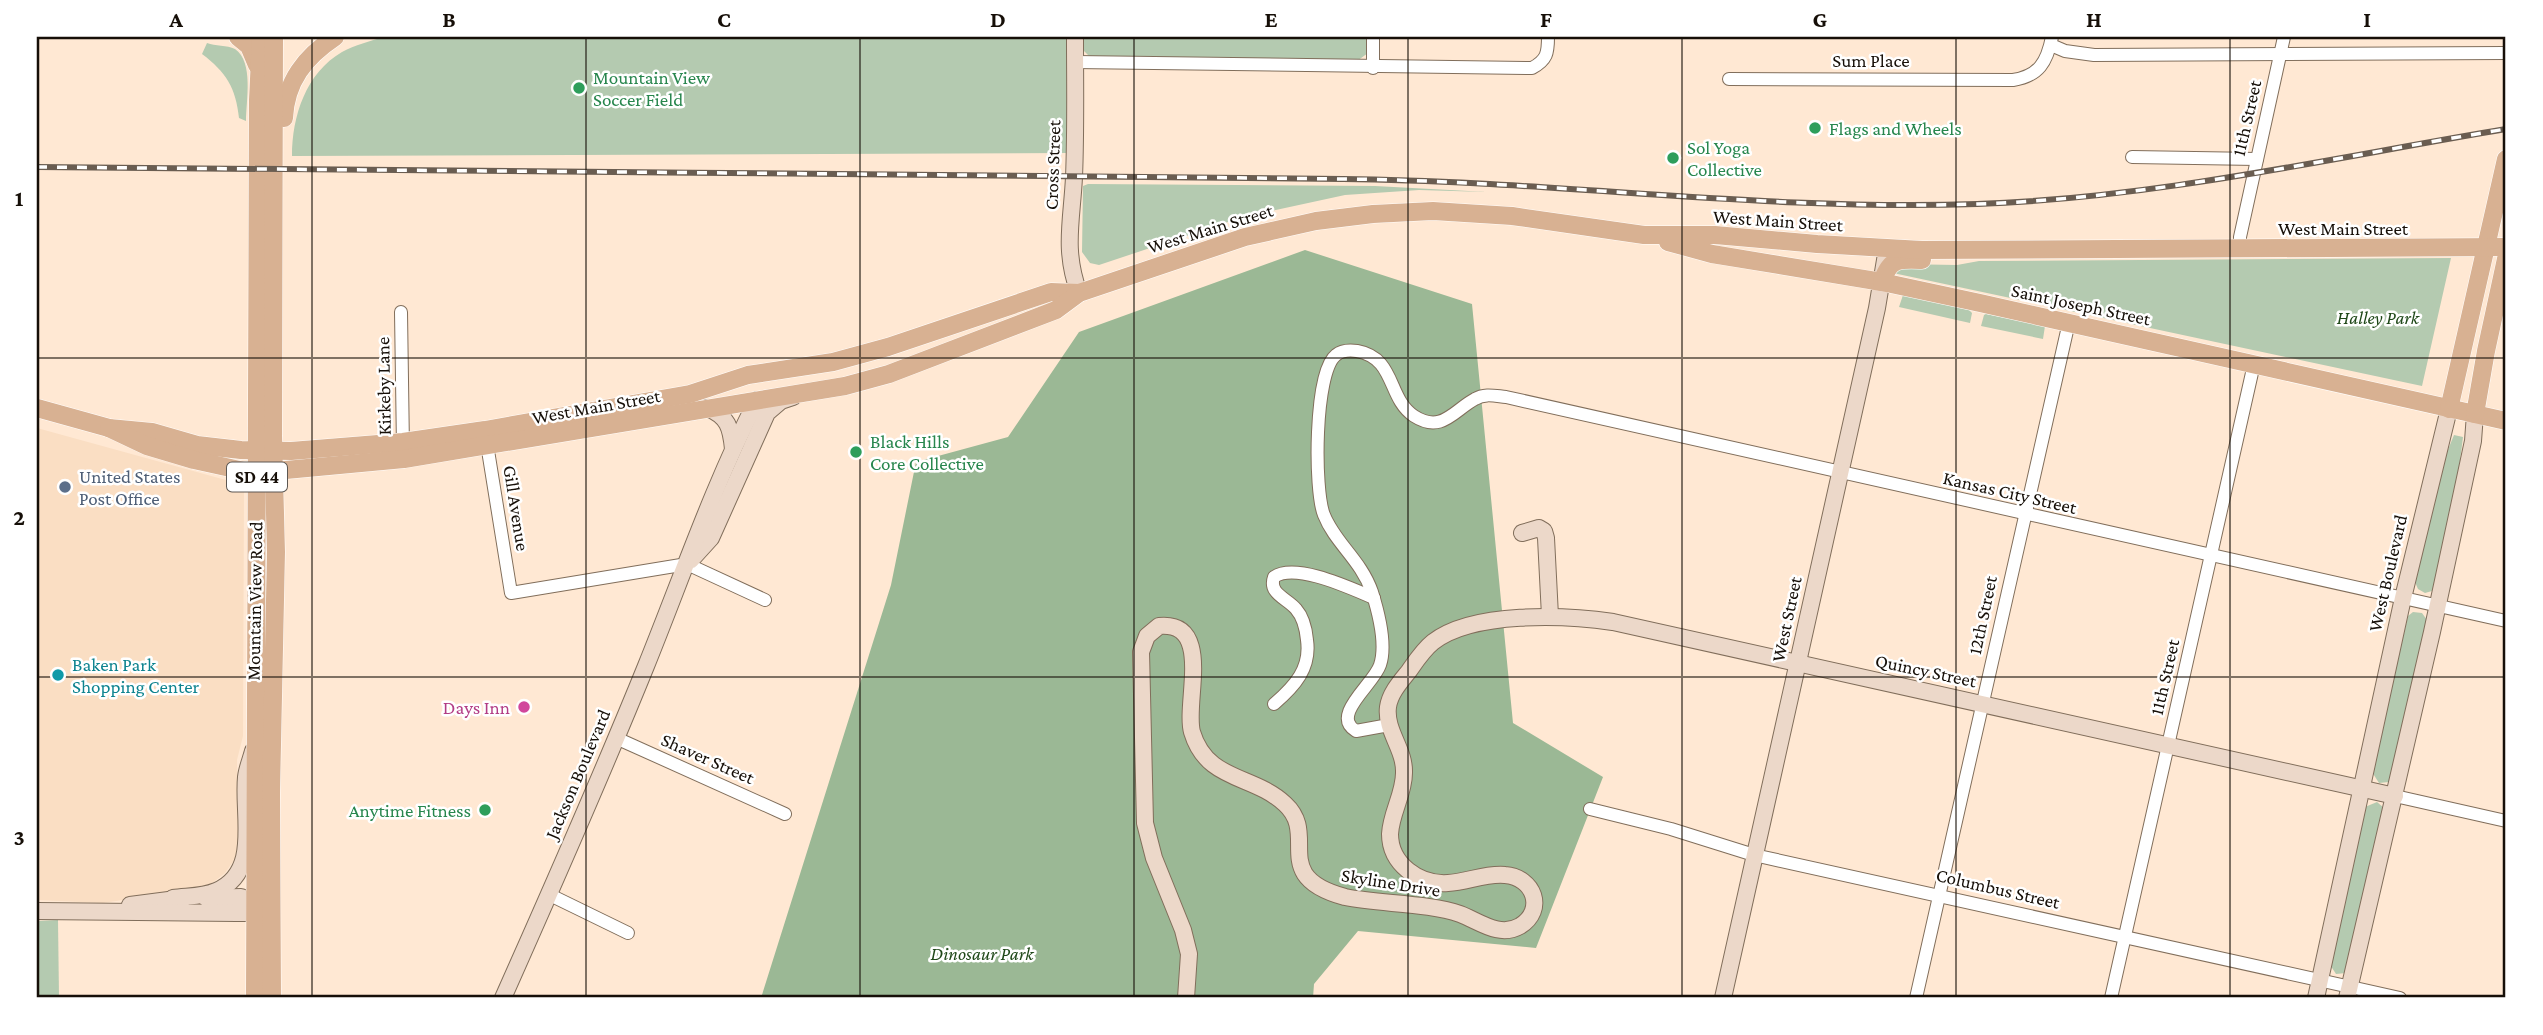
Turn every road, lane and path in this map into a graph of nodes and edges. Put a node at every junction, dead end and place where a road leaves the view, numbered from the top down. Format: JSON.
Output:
{"nodes":[{"id":1,"x":238,"y":37,"type":"edge"},
{"id":2,"x":335,"y":37,"type":"edge"},
{"id":3,"x":1074,"y":37,"type":"edge"},
{"id":4,"x":1373,"y":37,"type":"edge"},
{"id":5,"x":1548,"y":37,"type":"edge"},
{"id":6,"x":2284,"y":37,"type":"edge"},
{"id":7,"x":265,"y":38,"type":"edge"},
{"id":8,"x":2052,"y":41,"type":"edge"},
{"id":9,"x":2506,"y":53,"type":"edge"},
{"id":10,"x":2280,"y":54,"type":"junction"},
{"id":11,"x":1074,"y":62,"type":"junction"},
{"id":12,"x":258,"y":66,"type":"junction"},
{"id":13,"x":1373,"y":68,"type":"junction"},
{"id":14,"x":1729,"y":79,"type":"dead end"},
{"id":15,"x":2132,"y":157,"type":"dead end"},
{"id":16,"x":2257,"y":159,"type":"junction"},
{"id":17,"x":2506,"y":159,"type":"edge"},
{"id":18,"x":1644,"y":236,"type":"junction"},
{"id":19,"x":2506,"y":247,"type":"edge"},
{"id":20,"x":1887,"y":248,"type":"junction"},
{"id":21,"x":2487,"y":248,"type":"junction"},
{"id":22,"x":2239,"y":249,"type":"junction"},
{"id":23,"x":1987,"y":251,"type":"junction"},
{"id":24,"x":2506,"y":259,"type":"edge"},
{"id":25,"x":274,"y":268,"type":"junction"},
{"id":26,"x":1882,"y":282,"type":"junction"},
{"id":27,"x":1079,"y":293,"type":"junction"},
{"id":28,"x":991,"y":310,"type":"junction"},
{"id":29,"x":401,"y":312,"type":"dead end"},
{"id":30,"x":2068,"y":322,"type":"junction"},
{"id":31,"x":2254,"y":364,"type":"junction"},
{"id":32,"x":717,"y":386,"type":"junction"},
{"id":33,"x":802,"y":394,"type":"junction"},
{"id":34,"x":753,"y":404,"type":"junction"},
{"id":35,"x":37,"y":408,"type":"edge"},
{"id":36,"x":707,"y":408,"type":"junction"},
{"id":37,"x":2449,"y":409,"type":"junction"},
{"id":38,"x":2475,"y":414,"type":"junction"},
{"id":39,"x":2506,"y":421,"type":"edge"},
{"id":40,"x":109,"y":428,"type":"junction"},
{"id":41,"x":486,"y":438,"type":"junction"},
{"id":42,"x":266,"y":450,"type":"junction"},
{"id":43,"x":403,"y":450,"type":"junction"},
{"id":44,"x":733,"y":450,"type":"junction"},
{"id":45,"x":257,"y":471,"type":"junction"},
{"id":46,"x":275,"y":471,"type":"junction"},
{"id":47,"x":1839,"y":473,"type":"junction"},
{"id":48,"x":726,"y":503,"type":"junction"},
{"id":49,"x":2024,"y":514,"type":"junction"},
{"id":50,"x":1522,"y":533,"type":"dead end"},
{"id":51,"x":2211,"y":556,"type":"junction"},
{"id":52,"x":687,"y":564,"type":"junction"},
{"id":53,"x":1374,"y":598,"type":"junction"},
{"id":54,"x":2403,"y":598,"type":"junction"},
{"id":55,"x":765,"y":600,"type":"dead end"},
{"id":56,"x":2438,"y":605,"type":"junction"},
{"id":57,"x":1550,"y":616,"type":"junction"},
{"id":58,"x":2506,"y":621,"type":"edge"},
{"id":59,"x":1797,"y":664,"type":"junction"},
{"id":60,"x":1274,"y":704,"type":"dead end"},
{"id":61,"x":1982,"y":704,"type":"junction"},
{"id":62,"x":1389,"y":725,"type":"junction"},
{"id":63,"x":616,"y":738,"type":"junction"},
{"id":64,"x":256,"y":742,"type":"junction"},
{"id":65,"x":2168,"y":746,"type":"junction"},
{"id":66,"x":2362,"y":788,"type":"junction"},
{"id":67,"x":2395,"y":796,"type":"junction"},
{"id":68,"x":1590,"y":809,"type":"dead end"},
{"id":69,"x":785,"y":814,"type":"dead end"},
{"id":70,"x":2506,"y":821,"type":"edge"},
{"id":71,"x":1754,"y":855,"type":"junction"},
{"id":72,"x":548,"y":894,"type":"junction"},
{"id":73,"x":1940,"y":895,"type":"junction"},
{"id":74,"x":173,"y":898,"type":"junction"},
{"id":75,"x":260,"y":907,"type":"junction"},
{"id":76,"x":37,"y":911,"type":"edge"},
{"id":77,"x":89,"y":911,"type":"junction"},
{"id":78,"x":628,"y":933,"type":"dead end"},
{"id":79,"x":2125,"y":936,"type":"junction"},
{"id":80,"x":2320,"y":980,"type":"junction"},
{"id":81,"x":2348,"y":992,"type":"edge"},
{"id":82,"x":255,"y":998,"type":"edge"},
{"id":83,"x":272,"y":998,"type":"edge"},
{"id":84,"x":503,"y":998,"type":"edge"},
{"id":85,"x":1186,"y":998,"type":"edge"},
{"id":86,"x":1723,"y":998,"type":"edge"},
{"id":87,"x":1916,"y":998,"type":"edge"},
{"id":88,"x":2111,"y":998,"type":"edge"},
{"id":89,"x":2316,"y":998,"type":"edge"},
{"id":90,"x":2400,"y":998,"type":"edge"}],
"edges":[{"from":1,"to":12,"type":"main road"},
{"from":2,"to":25,"type":"main road","number":"SD 44"},
{"from":3,"to":11,"type":"street","name":"Cross Street"},
{"from":4,"to":13,"type":"street"},
{"from":5,"to":13,"type":"street"},
{"from":6,"to":10,"type":"street","name":"11th Street"},
{"from":7,"to":12,"type":"main road","name":"Mountain View Road","number":"SD 44"},
{"from":7,"to":25,"type":"main road","name":"Mountain View Road","number":"SD 44"},
{"from":8,"to":10,"type":"street"},
{"from":8,"to":14,"type":"street","name":"Sum Place"},
{"from":9,"to":10,"type":"street"},
{"from":10,"to":16,"type":"street","name":"11th Street"},
{"from":11,"to":13,"type":"street"},
{"from":11,"to":27,"type":"street","name":"Cross Street"},
{"from":12,"to":42,"type":"main road","name":"Mountain View Road","number":"SD 44"},
{"from":15,"to":16,"type":"street"},
{"from":16,"to":22,"type":"street","name":"11th Street"},
{"from":17,"to":21,"type":"main road","name":"West Boulevard"},
{"from":18,"to":20,"type":"main road","name":"West Main Street"},
{"from":18,"to":26,"type":"main road","name":"Saint Joseph Street"},
{"from":18,"to":27,"type":"main road","name":"West Main Street"},
{"from":19,"to":21,"type":"main road","name":"West Main Street"},
{"from":20,"to":23,"type":"main road","name":"West Main Street"},
{"from":20,"to":26,"type":"street","name":"West Street"},
{"from":21,"to":22,"type":"main road","name":"West Main Street"},
{"from":21,"to":37,"type":"main road","name":"West Boulevard"},
{"from":22,"to":23,"type":"main road","name":"West Main Street"},
{"from":23,"to":26,"type":"main road"},
{"from":24,"to":38,"type":"main road"},
{"from":25,"to":42,"type":"main road","name":"Mountain View Road","number":"SD 44"},
{"from":26,"to":30,"type":"main road","name":"Saint Joseph Street"},
{"from":26,"to":47,"type":"street","name":"West Street"},
{"from":27,"to":28,"type":"main road","name":"West Main Street"},
{"from":27,"to":33,"type":"main road","name":"West Main Street"},
{"from":28,"to":32,"type":"main road","name":"West Main Street"},
{"from":28,"to":34,"type":"main road"},
{"from":29,"to":43,"type":"street","name":"Kirkeby Lane"},
{"from":30,"to":31,"type":"main road","name":"Saint Joseph Street"},
{"from":30,"to":49,"type":"street","name":"12th Street"},
{"from":31,"to":37,"type":"main road","name":"Saint Joseph Street"},
{"from":31,"to":51,"type":"street","name":"11th Street"},
{"from":32,"to":34,"type":"street"},
{"from":32,"to":41,"type":"main road","name":"West Main Street"},
{"from":33,"to":34,"type":"main road","name":"West Main Street"},
{"from":33,"to":48,"type":"street","name":"Jackson Boulevard"},
{"from":34,"to":36,"type":"main road","name":"West Main Street"},
{"from":34,"to":44,"type":"street","name":"Jackson Boulevard"},
{"from":34,"to":48,"type":"street"},
{"from":35,"to":40,"type":"main road","name":"West Main Street"},
{"from":36,"to":41,"type":"main road","name":"West Main Street"},
{"from":36,"to":44,"type":"street"},
{"from":37,"to":38,"type":"main road","name":"Saint Joseph Street"},
{"from":37,"to":54,"type":"street","name":"West Boulevard"},
{"from":38,"to":39,"type":"main road","name":"Saint Joseph Street"},
{"from":38,"to":56,"type":"street"},
{"from":40,"to":42,"type":"main road","name":"West Main Street"},
{"from":40,"to":45,"type":"main road","name":"West Main Street"},
{"from":41,"to":43,"type":"main road","name":"West Main Street"},
{"from":41,"to":52,"type":"street","name":"Gill Avenue"},
{"from":42,"to":43,"type":"main road","name":"West Main Street"},
{"from":42,"to":45,"type":"main road","name":"Mountain View Road","number":"SD 44"},
{"from":42,"to":46,"type":"main road","name":"Mountain View Road","number":"SD 44"},
{"from":43,"to":46,"type":"main road","name":"West Main Street"},
{"from":44,"to":52,"type":"street","name":"Jackson Boulevard"},
{"from":45,"to":46,"type":"main road","name":"West Main Street"},
{"from":45,"to":64,"type":"main road","name":"Mountain View Road","number":"SD 44"},
{"from":46,"to":75,"type":"main road","name":"Mountain View Road","number":"SD 44"},
{"from":47,"to":49,"type":"street","name":"Kansas City Street"},
{"from":47,"to":53,"type":"street","name":"Kansas City Street"},
{"from":47,"to":59,"type":"street","name":"West Street"},
{"from":48,"to":52,"type":"street","name":"Jackson Boulevard"},
{"from":49,"to":51,"type":"street","name":"Kansas City Street"},
{"from":49,"to":61,"type":"street","name":"12th Street"},
{"from":50,"to":57,"type":"street"},
{"from":51,"to":54,"type":"street","name":"Kansas City Street"},
{"from":51,"to":65,"type":"street","name":"11th Street"},
{"from":52,"to":55,"type":"street"},
{"from":52,"to":63,"type":"street","name":"Jackson Boulevard"},
{"from":53,"to":60,"type":"street"},
{"from":53,"to":62,"type":"street","name":"Kansas City Street"},
{"from":54,"to":56,"type":"street","name":"Kansas City Street"},
{"from":54,"to":66,"type":"street","name":"West Boulevard"},
{"from":56,"to":58,"type":"street","name":"Kansas City Street"},
{"from":56,"to":67,"type":"street"},
{"from":57,"to":59,"type":"street","name":"Quincy Street"},
{"from":57,"to":62,"type":"street","name":"Quincy Street"},
{"from":59,"to":61,"type":"street","name":"Quincy Street"},
{"from":59,"to":71,"type":"street","name":"West Street"},
{"from":61,"to":65,"type":"street","name":"Quincy Street"},
{"from":61,"to":73,"type":"street","name":"12th Street"},
{"from":62,"to":85,"type":"street","name":"Skyline Drive"},
{"from":63,"to":69,"type":"street","name":"Shaver Street"},
{"from":63,"to":72,"type":"street","name":"Jackson Boulevard"},
{"from":64,"to":74,"type":"street"},
{"from":64,"to":75,"type":"main road","name":"Mountain View Road","number":"SD 44"},
{"from":65,"to":66,"type":"street","name":"Quincy Street"},
{"from":65,"to":79,"type":"street","name":"11th Street"},
{"from":66,"to":67,"type":"street","name":"Quincy Street"},
{"from":66,"to":80,"type":"street","name":"West Boulevard"},
{"from":67,"to":70,"type":"street","name":"Quincy Street"},
{"from":67,"to":81,"type":"street"},
{"from":68,"to":71,"type":"street","name":"Columbus Street"},
{"from":71,"to":73,"type":"street","name":"Columbus Street"},
{"from":71,"to":86,"type":"street","name":"West Street"},
{"from":72,"to":78,"type":"street"},
{"from":72,"to":84,"type":"street","name":"Jackson Boulevard"},
{"from":73,"to":79,"type":"street","name":"Columbus Street"},
{"from":73,"to":87,"type":"street","name":"12th Street"},
{"from":74,"to":75,"type":"street"},
{"from":74,"to":77,"type":"street"},
{"from":75,"to":77,"type":"street"},
{"from":75,"to":82,"type":"main road","name":"Mountain View Road","number":"SD 44"},
{"from":75,"to":83,"type":"main road","name":"Mountain View Road","number":"SD 44"},
{"from":76,"to":77,"type":"street"},
{"from":79,"to":80,"type":"street","name":"Columbus Street"},
{"from":79,"to":88,"type":"street","name":"11th Street"},
{"from":80,"to":81,"type":"street","name":"Columbus Street"},
{"from":80,"to":89,"type":"street","name":"West Boulevard"},
{"from":81,"to":90,"type":"street","name":"Columbus Street"}]}
